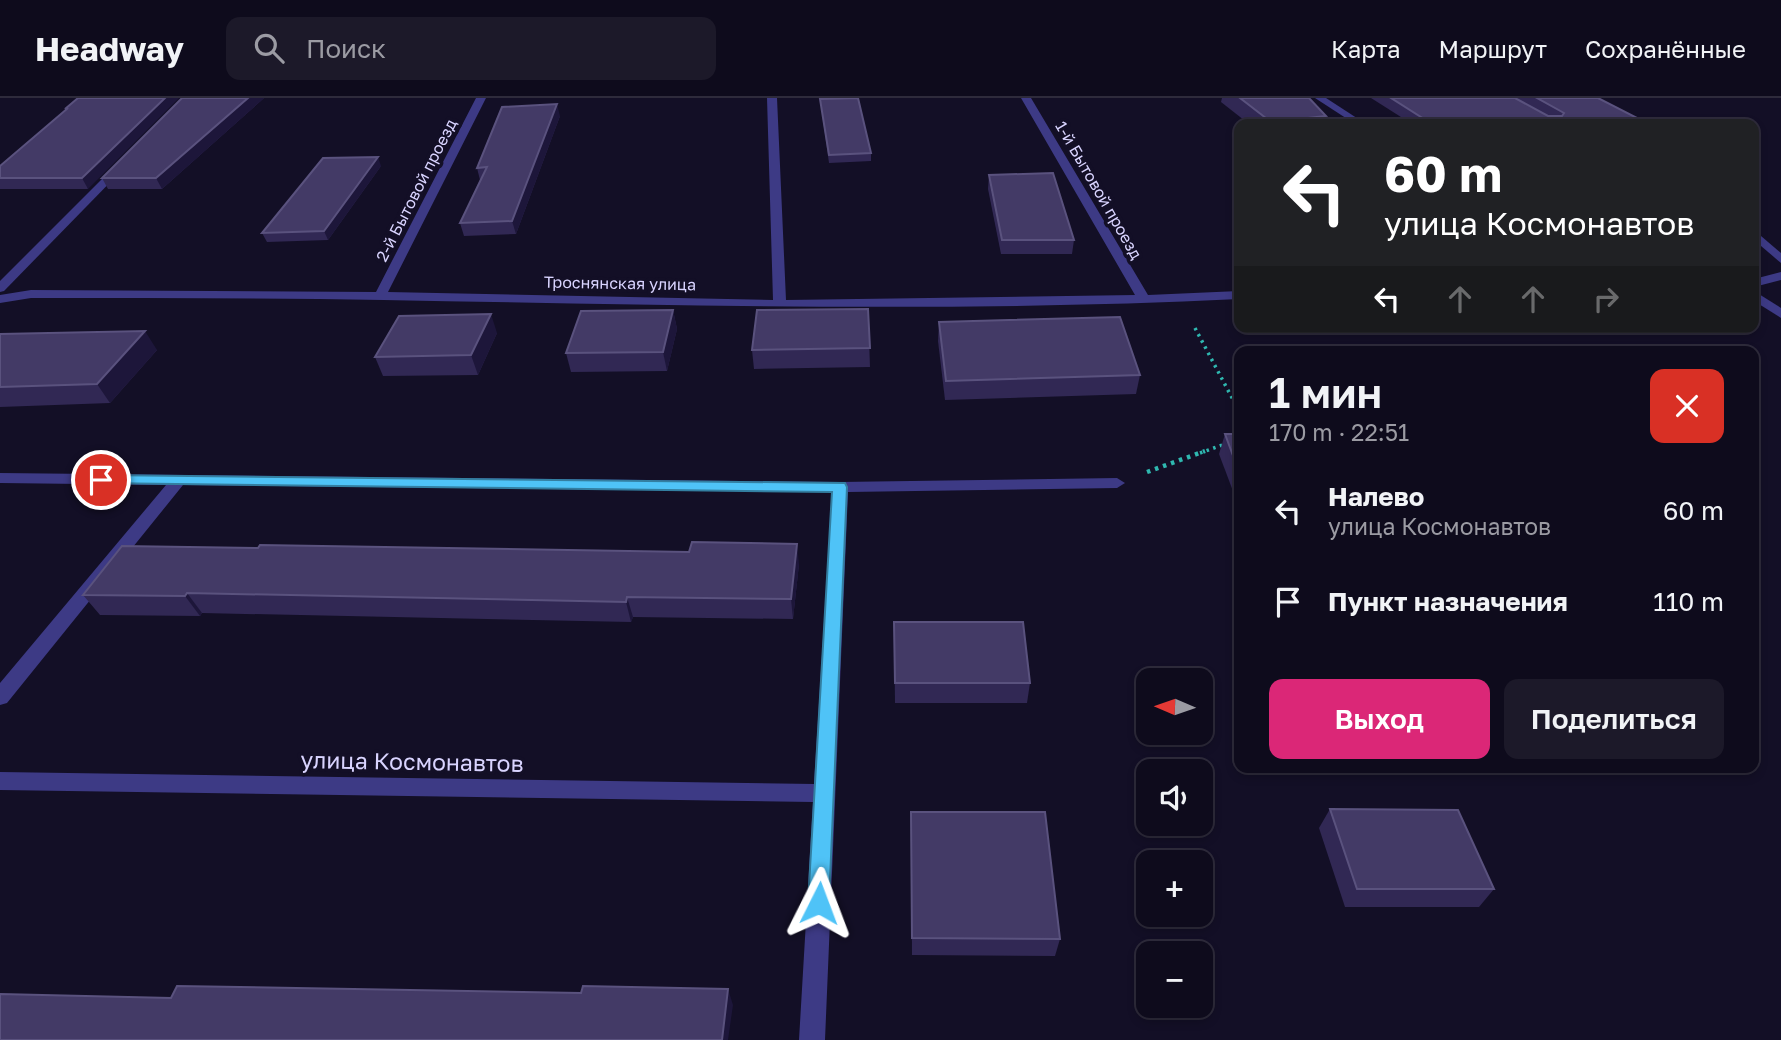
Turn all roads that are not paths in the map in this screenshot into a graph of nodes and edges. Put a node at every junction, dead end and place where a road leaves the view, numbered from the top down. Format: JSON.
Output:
{"nodes":[{"id":1,"x":481,"y":98,"type":"edge"},
{"id":2,"x":772,"y":98,"type":"edge"},
{"id":3,"x":1026,"y":98,"type":"edge"},
{"id":4,"x":1320,"y":98,"type":"edge"},
{"id":5,"x":1354,"y":119,"type":"edge"},
{"id":6,"x":131,"y":155,"type":"edge"},
{"id":7,"x":1759,"y":239,"type":"edge"},
{"id":8,"x":1781,"y":259,"type":"edge"},
{"id":9,"x":1781,"y":276,"type":"edge"},
{"id":10,"x":1759,"y":282,"type":"edge"},
{"id":11,"x":0,"y":288,"type":"edge"},
{"id":12,"x":1234,"y":295,"type":"edge"},
{"id":13,"x":380,"y":296,"type":"junction"},
{"id":14,"x":0,"y":299,"type":"edge"},
{"id":15,"x":1144,"y":299,"type":"junction"},
{"id":16,"x":1759,"y":299,"type":"edge"},
{"id":17,"x":780,"y":304,"type":"junction"},
{"id":18,"x":1781,"y":314,"type":"edge"},
{"id":19,"x":0,"y":478,"type":"edge"},
{"id":20,"x":177,"y":482,"type":"junction"},
{"id":21,"x":1117,"y":483,"type":"road end"},
{"id":22,"x":840,"y":487,"type":"junction"},
{"id":23,"x":0,"y":697,"type":"edge"},
{"id":24,"x":0,"y":781,"type":"edge"},
{"id":25,"x":824,"y":793,"type":"junction"},
{"id":26,"x":812,"y":1040,"type":"edge"}],
"edges":[{"from":1,"to":13,"type":"street","name":"2-й Бытовой проезд"},
{"from":2,"to":17,"type":"street"},
{"from":3,"to":15,"type":"street","name":"1-й Бытовой проезд"},
{"from":4,"to":5,"type":"street"},
{"from":6,"to":11,"type":"street"},
{"from":7,"to":8,"type":"street"},
{"from":9,"to":10,"type":"street"},
{"from":12,"to":15,"type":"street","name":"Троснянская улица"},
{"from":13,"to":14,"type":"street","name":"Троснянская улица"},
{"from":13,"to":17,"type":"street","name":"Троснянская улица"},
{"from":15,"to":17,"type":"street","name":"Троснянская улица"},
{"from":16,"to":18,"type":"street"},
{"from":19,"to":20,"type":"street"},
{"from":20,"to":22,"type":"street"},
{"from":20,"to":23,"type":"street"},
{"from":21,"to":22,"type":"street"},
{"from":22,"to":25,"type":"street"},
{"from":24,"to":25,"type":"street","name":"улица Космонавтов"},
{"from":25,"to":26,"type":"street"}]}
